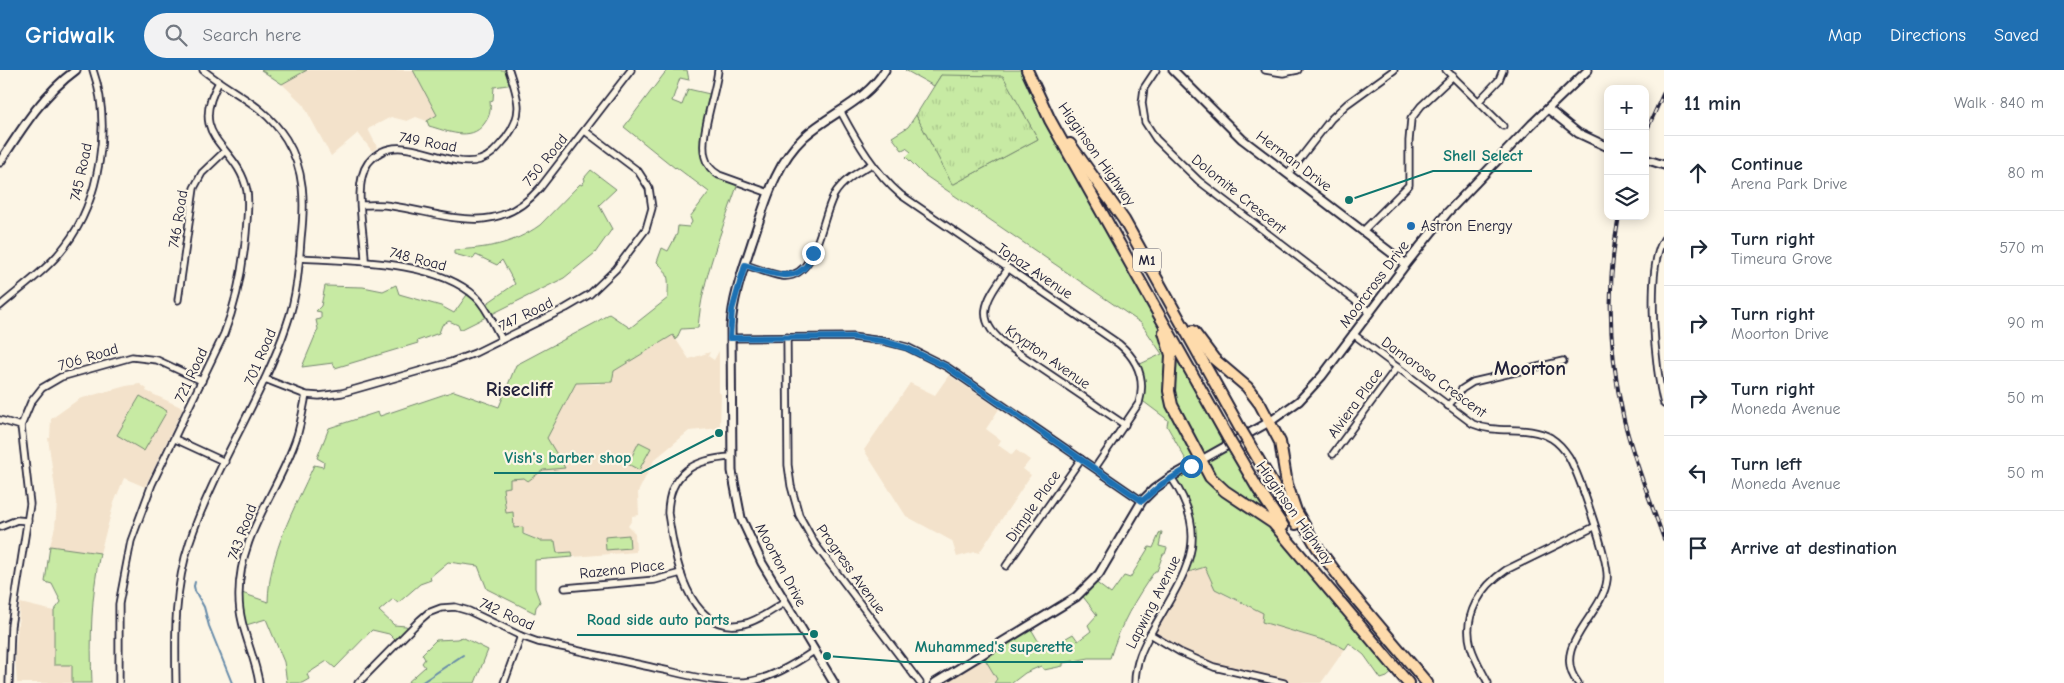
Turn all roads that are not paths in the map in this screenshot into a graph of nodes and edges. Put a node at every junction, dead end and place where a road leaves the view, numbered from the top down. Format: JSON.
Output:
{"nodes":[{"id":1,"x":76,"y":70,"type":"edge"},
{"id":2,"x":93,"y":70,"type":"edge"},
{"id":3,"x":202,"y":70,"type":"edge"},
{"id":4,"x":509,"y":70,"type":"edge"},
{"id":5,"x":631,"y":70,"type":"edge"},
{"id":6,"x":718,"y":70,"type":"edge"},
{"id":7,"x":885,"y":70,"type":"edge"},
{"id":8,"x":1027,"y":70,"type":"edge"},
{"id":9,"x":1156,"y":70,"type":"edge"},
{"id":10,"x":1173,"y":70,"type":"edge"},
{"id":11,"x":1265,"y":70,"type":"edge"},
{"id":12,"x":1298,"y":70,"type":"edge"},
{"id":13,"x":1394,"y":70,"type":"edge"},
{"id":14,"x":1446,"y":70,"type":"edge"},
{"id":15,"x":1503,"y":70,"type":"edge"},
{"id":16,"x":1588,"y":70,"type":"edge"},
{"id":17,"x":1453,"y":76,"type":"junction"},
{"id":18,"x":220,"y":82,"type":"junction"},
{"id":19,"x":1039,"y":97,"type":"junction"},
{"id":20,"x":1478,"y":102,"type":"junction"},
{"id":21,"x":1548,"y":109,"type":"junction"},
{"id":22,"x":841,"y":112,"type":"junction"},
{"id":23,"x":1503,"y":126,"type":"dead end"},
{"id":24,"x":585,"y":131,"type":"junction"},
{"id":25,"x":1604,"y":145,"type":"edge"},
{"id":26,"x":224,"y":152,"type":"junction"},
{"id":27,"x":1649,"y":160,"type":"edge"},
{"id":28,"x":0,"y":162,"type":"edge"},
{"id":29,"x":872,"y":164,"type":"junction"},
{"id":30,"x":1664,"y":164,"type":"edge"},
{"id":31,"x":1288,"y":174,"type":"junction"},
{"id":32,"x":768,"y":193,"type":"junction"},
{"id":33,"x":361,"y":205,"type":"junction"},
{"id":34,"x":1363,"y":231,"type":"junction"},
{"id":35,"x":1664,"y":239,"type":"edge"},
{"id":36,"x":299,"y":258,"type":"junction"},
{"id":37,"x":365,"y":261,"type":"junction"},
{"id":38,"x":1406,"y":264,"type":"junction"},
{"id":39,"x":745,"y":265,"type":"junction"},
{"id":40,"x":1008,"y":269,"type":"junction"},
{"id":41,"x":1158,"y":280,"type":"junction"},
{"id":42,"x":1145,"y":288,"type":"junction"},
{"id":43,"x":178,"y":300,"type":"dead end"},
{"id":44,"x":0,"y":306,"type":"edge"},
{"id":45,"x":1370,"y":312,"type":"junction"},
{"id":46,"x":1353,"y":334,"type":"junction"},
{"id":47,"x":730,"y":338,"type":"junction"},
{"id":48,"x":787,"y":338,"type":"junction"},
{"id":49,"x":502,"y":339,"type":"junction"},
{"id":50,"x":1563,"y":361,"type":"dead end"},
{"id":51,"x":1397,"y":367,"type":"junction"},
{"id":52,"x":265,"y":379,"type":"junction"},
{"id":53,"x":202,"y":381,"type":"junction"},
{"id":54,"x":306,"y":395,"type":"junction"},
{"id":55,"x":1664,"y":404,"type":"edge"},
{"id":56,"x":1448,"y":406,"type":"junction"},
{"id":57,"x":0,"y":420,"type":"edge"},
{"id":58,"x":1271,"y":421,"type":"junction"},
{"id":59,"x":1125,"y":425,"type":"junction"},
{"id":60,"x":21,"y":426,"type":"junction"},
{"id":61,"x":175,"y":439,"type":"junction"},
{"id":62,"x":1238,"y":439,"type":"junction"},
{"id":63,"x":1333,"y":454,"type":"dead end"},
{"id":64,"x":732,"y":456,"type":"junction"},
{"id":65,"x":1081,"y":459,"type":"junction"},
{"id":66,"x":1200,"y":461,"type":"junction"},
{"id":67,"x":225,"y":462,"type":"junction"},
{"id":68,"x":1096,"y":468,"type":"junction"},
{"id":69,"x":1171,"y":477,"type":"junction"},
{"id":70,"x":1142,"y":501,"type":"junction"},
{"id":71,"x":28,"y":521,"type":"junction"},
{"id":72,"x":0,"y":527,"type":"edge"},
{"id":73,"x":1594,"y":527,"type":"junction"},
{"id":74,"x":1006,"y":566,"type":"dead end"},
{"id":75,"x":681,"y":573,"type":"junction"},
{"id":76,"x":1346,"y":586,"type":"junction"},
{"id":77,"x":565,"y":588,"type":"dead end"},
{"id":78,"x":784,"y":603,"type":"junction"},
{"id":79,"x":1344,"y":607,"type":"junction"},
{"id":80,"x":1150,"y":634,"type":"junction"},
{"id":81,"x":521,"y":636,"type":"junction"},
{"id":82,"x":814,"y":651,"type":"junction"},
{"id":83,"x":700,"y":681,"type":"edge"},
{"id":84,"x":9,"y":683,"type":"edge"},
{"id":85,"x":119,"y":683,"type":"edge"},
{"id":86,"x":176,"y":683,"type":"edge"},
{"id":87,"x":259,"y":683,"type":"edge"},
{"id":88,"x":358,"y":683,"type":"edge"},
{"id":89,"x":504,"y":683,"type":"edge"},
{"id":90,"x":833,"y":683,"type":"edge"},
{"id":91,"x":920,"y":683,"type":"edge"},
{"id":92,"x":935,"y":683,"type":"edge"},
{"id":93,"x":1133,"y":683,"type":"edge"},
{"id":94,"x":1284,"y":683,"type":"edge"},
{"id":95,"x":1408,"y":683,"type":"edge"},
{"id":96,"x":1427,"y":683,"type":"edge"},
{"id":97,"x":1488,"y":683,"type":"edge"},
{"id":98,"x":1578,"y":683,"type":"edge"}],
"edges":[{"from":1,"to":28,"type":"street"},
{"from":2,"to":44,"type":"street","name":"745 Road"},
{"from":3,"to":18,"type":"street","name":"701 Road"},
{"from":4,"to":33,"type":"street","name":"749 Road"},
{"from":5,"to":24,"type":"street","name":"750 Road"},
{"from":6,"to":32,"type":"street"},
{"from":7,"to":22,"type":"street","name":"Moorton Drive"},
{"from":8,"to":19,"type":"highway","number":"M1"},
{"from":9,"to":45,"type":"street","name":"Dolomite Crescent"},
{"from":10,"to":31,"type":"street","name":"Herman Drive"},
{"from":11,"to":12,"type":"street"},
{"from":13,"to":31,"type":"street"},
{"from":14,"to":17,"type":"street"},
{"from":15,"to":20,"type":"street"},
{"from":16,"to":21,"type":"street","name":"Moorcross Drive"},
{"from":17,"to":20,"type":"street"},
{"from":17,"to":34,"type":"street"},
{"from":18,"to":26,"type":"street","name":"721 Road"},
{"from":18,"to":36,"type":"street","name":"701 Road"},
{"from":19,"to":41,"type":"highway","name":"Higginson Highway","number":"M1"},
{"from":19,"to":42,"type":"highway","name":"Higginson Highway","number":"M1"},
{"from":20,"to":23,"type":"street"},
{"from":21,"to":25,"type":"street"},
{"from":21,"to":38,"type":"street","name":"Moorcross Drive"},
{"from":22,"to":29,"type":"street","name":"Topaz Avenue"},
{"from":22,"to":32,"type":"street","name":"Moorton Drive"},
{"from":24,"to":33,"type":"street","name":"750 Road"},
{"from":24,"to":49,"type":"street","name":"747 Road"},
{"from":26,"to":43,"type":"street","name":"746 Road"},
{"from":26,"to":53,"type":"street","name":"721 Road"},
{"from":27,"to":30,"type":"street"},
{"from":29,"to":39,"type":"street"},
{"from":29,"to":40,"type":"street","name":"Topaz Avenue"},
{"from":31,"to":34,"type":"street","name":"Herman Drive"},
{"from":32,"to":39,"type":"street","name":"Moorton Drive"},
{"from":33,"to":37,"type":"street","name":"749 Road"},
{"from":34,"to":38,"type":"street","name":"Herman Drive"},
{"from":35,"to":55,"type":"street"},
{"from":36,"to":37,"type":"street","name":"748 Road"},
{"from":36,"to":52,"type":"street","name":"701 Road"},
{"from":37,"to":49,"type":"street","name":"748 Road"},
{"from":38,"to":45,"type":"street","name":"Moorcross Drive"},
{"from":39,"to":47,"type":"street","name":"Moorton Drive"},
{"from":40,"to":59,"type":"street","name":"Topaz Avenue"},
{"from":40,"to":59,"type":"street","name":"Krypton Avenue"},
{"from":41,"to":58,"type":"highway"},
{"from":41,"to":62,"type":"highway","name":"Higginson Highway","number":"M1"},
{"from":42,"to":62,"type":"highway","name":"Higginson Highway","number":"M1"},
{"from":42,"to":66,"type":"highway"},
{"from":45,"to":46,"type":"street","name":"Moorcross Drive"},
{"from":46,"to":51,"type":"street","name":"Damorosa Crescent"},
{"from":46,"to":58,"type":"street","name":"Moorcross Drive"},
{"from":47,"to":48,"type":"street"},
{"from":47,"to":64,"type":"street","name":"Moorton Drive"},
{"from":48,"to":65,"type":"street"},
{"from":48,"to":91,"type":"street","name":"Progress Avenue"},
{"from":49,"to":54,"type":"street","name":"747 Road"},
{"from":50,"to":56,"type":"street"},
{"from":51,"to":56,"type":"street","name":"Damorosa Crescent"},
{"from":51,"to":63,"type":"street","name":"Alviera Place"},
{"from":52,"to":54,"type":"street","name":"747 Road"},
{"from":52,"to":67,"type":"street","name":"701 Road"},
{"from":53,"to":60,"type":"street","name":"706 Road"},
{"from":53,"to":61,"type":"street","name":"721 Road"},
{"from":54,"to":87,"type":"street","name":"743 Road"},
{"from":56,"to":73,"type":"street","name":"Damorosa Crescent"},
{"from":57,"to":60,"type":"street"},
{"from":58,"to":62,"type":"street","name":"Moorcross Drive"},
{"from":58,"to":76,"type":"highway"},
{"from":59,"to":68,"type":"street","name":"Topaz Avenue"},
{"from":60,"to":71,"type":"street"},
{"from":61,"to":67,"type":"street"},
{"from":61,"to":85,"type":"street","name":"721 Road"},
{"from":62,"to":66,"type":"street","name":"Moorcross Drive"},
{"from":62,"to":76,"type":"highway","name":"Higginson Highway","number":"M1"},
{"from":62,"to":79,"type":"highway","name":"Higginson Highway","number":"M1"},
{"from":64,"to":75,"type":"street"},
{"from":64,"to":78,"type":"street","name":"Moorton Drive"},
{"from":65,"to":68,"type":"street"},
{"from":65,"to":74,"type":"street","name":"Dimple Place"},
{"from":66,"to":69,"type":"street","name":"Moorcross Drive"},
{"from":66,"to":79,"type":"highway"},
{"from":67,"to":86,"type":"street","name":"701 Road"},
{"from":68,"to":70,"type":"street"},
{"from":69,"to":70,"type":"street","name":"Moorcross Drive"},
{"from":69,"to":80,"type":"street","name":"Lapwing Avenue"},
{"from":70,"to":92,"type":"street"},
{"from":71,"to":72,"type":"street"},
{"from":71,"to":84,"type":"street"},
{"from":73,"to":97,"type":"street"},
{"from":73,"to":98,"type":"street","name":"Damorosa Crescent"},
{"from":75,"to":77,"type":"street","name":"Razena Place"},
{"from":75,"to":78,"type":"street"},
{"from":76,"to":96,"type":"highway","name":"Higginson Highway","number":"M1"},
{"from":78,"to":82,"type":"street","name":"Moorton Drive"},
{"from":79,"to":95,"type":"highway","name":"Higginson Highway","number":"M1"},
{"from":80,"to":93,"type":"street","name":"Lapwing Avenue"},
{"from":80,"to":94,"type":"street"},
{"from":81,"to":83,"type":"street","name":"742 Road"},
{"from":81,"to":88,"type":"street","name":"742 Road"},
{"from":81,"to":89,"type":"street"},
{"from":82,"to":83,"type":"street","name":"742 Road"},
{"from":82,"to":90,"type":"street","name":"Moorton Drive"}]}
